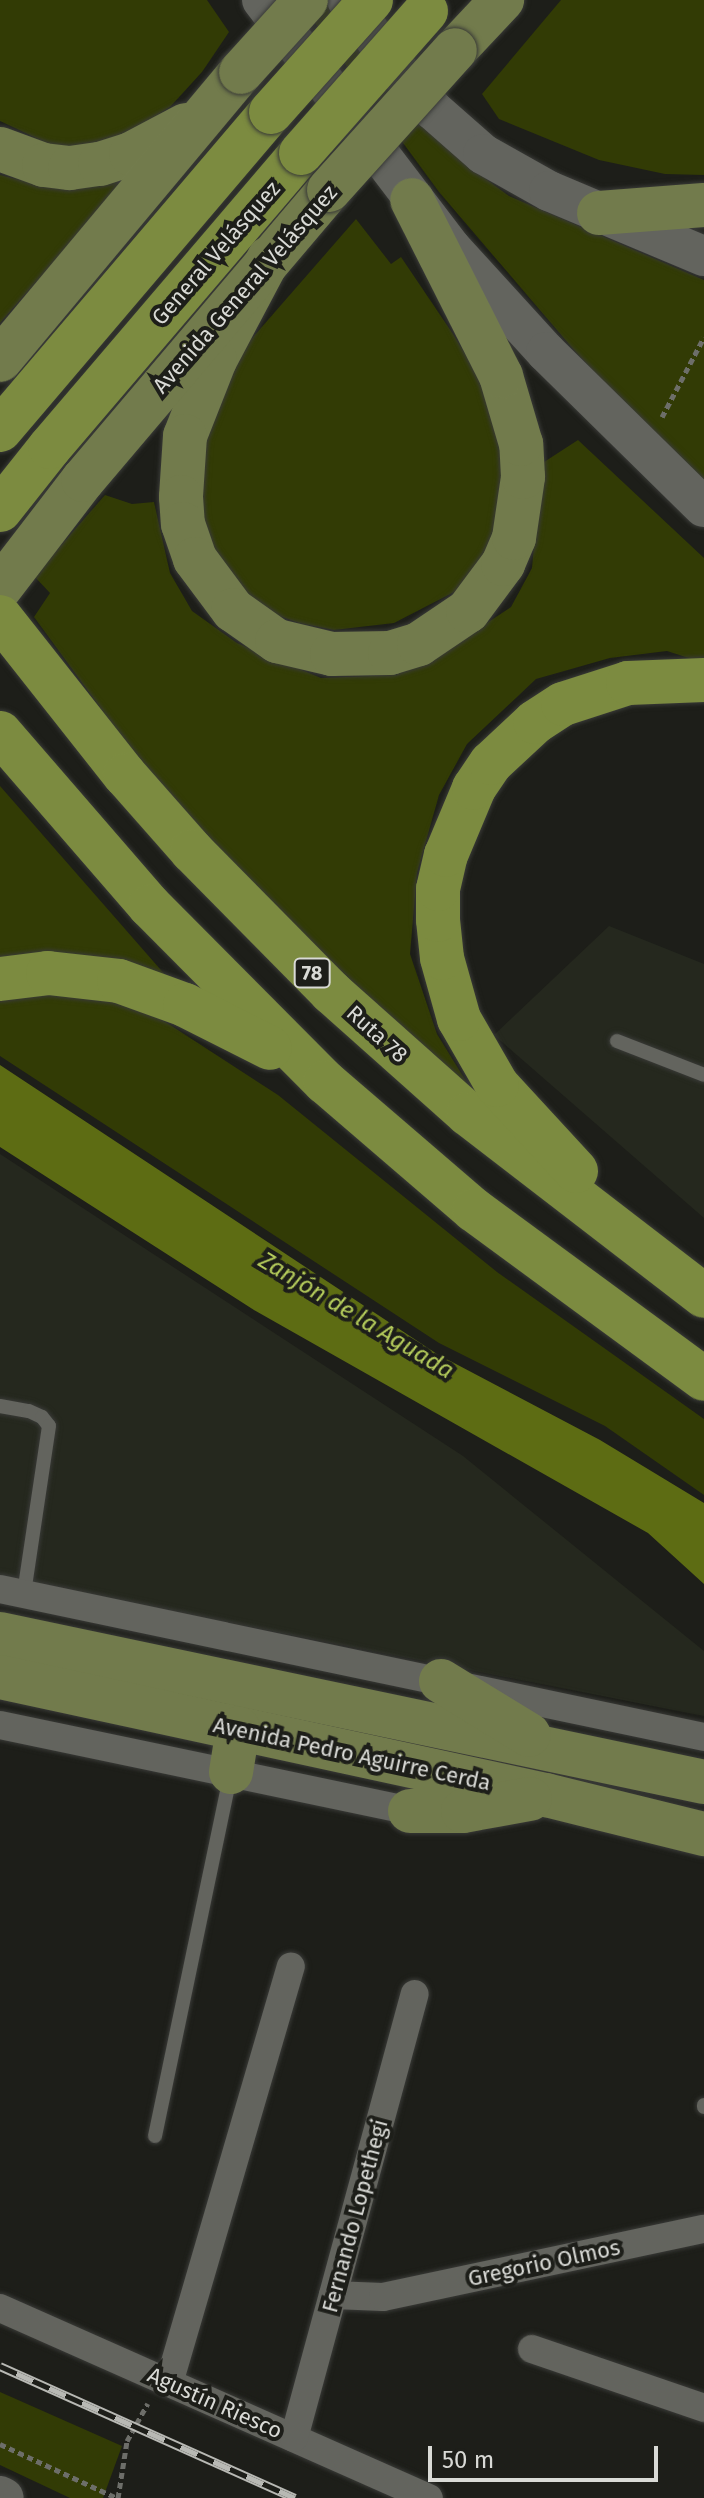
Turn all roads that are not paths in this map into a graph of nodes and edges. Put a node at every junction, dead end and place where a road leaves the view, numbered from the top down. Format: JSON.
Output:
{"nodes":[{"id":1,"x":262,"y":0,"type":"edge"},
{"id":2,"x":306,"y":0,"type":"edge"},
{"id":3,"x":347,"y":0,"type":"edge"},
{"id":4,"x":371,"y":0,"type":"edge"},
{"id":5,"x":502,"y":0,"type":"edge"},
{"id":6,"x":432,"y":5,"type":"edge"},
{"id":7,"x":208,"y":111,"type":"junction"},
{"id":8,"x":0,"y":149,"type":"edge"},
{"id":9,"x":412,"y":200,"type":"junction"},
{"id":10,"x":704,"y":205,"type":"edge"},
{"id":11,"x":599,"y":213,"type":"junction"},
{"id":12,"x":704,"y":256,"type":"edge"},
{"id":13,"x":269,"y":258,"type":"junction"},
{"id":14,"x":0,"y":360,"type":"edge"},
{"id":15,"x":0,"y":430,"type":"edge"},
{"id":16,"x":704,"y":507,"type":"edge"},
{"id":17,"x":0,"y":510,"type":"edge"},
{"id":18,"x":6,"y":581,"type":"edge"},
{"id":19,"x":0,"y":617,"type":"edge"},
{"id":20,"x":704,"y":680,"type":"edge"},
{"id":21,"x":0,"y":733,"type":"edge"},
{"id":22,"x":0,"y":979,"type":"edge"},
{"id":23,"x":617,"y":1041,"type":"dead end"},
{"id":24,"x":704,"y":1075,"type":"edge"},
{"id":25,"x":325,"y":1082,"type":"junction"},
{"id":26,"x":690,"y":1286,"type":"edge"},
{"id":27,"x":704,"y":1379,"type":"edge"},
{"id":28,"x":0,"y":1406,"type":"edge"},
{"id":29,"x":12,"y":1591,"type":"edge"},
{"id":30,"x":0,"y":1634,"type":"edge"},
{"id":31,"x":0,"y":1677,"type":"edge"},
{"id":32,"x":441,"y":1681,"type":"junction"},
{"id":33,"x":0,"y":1725,"type":"edge"},
{"id":34,"x":238,"y":1729,"type":"junction"},
{"id":35,"x":704,"y":1737,"type":"edge"},
{"id":36,"x":555,"y":1751,"type":"junction"},
{"id":37,"x":231,"y":1772,"type":"junction"},
{"id":38,"x":704,"y":1782,"type":"edge"},
{"id":39,"x":546,"y":1795,"type":"junction"},
{"id":40,"x":410,"y":1811,"type":"joint"},
{"id":41,"x":704,"y":1834,"type":"edge"},
{"id":42,"x":291,"y":1967,"type":"dead end"},
{"id":43,"x":415,"y":1994,"type":"dead end"},
{"id":44,"x":155,"y":2136,"type":"dead end"},
{"id":45,"x":704,"y":2229,"type":"edge"},
{"id":46,"x":333,"y":2295,"type":"junction"},
{"id":47,"x":0,"y":2308,"type":"edge"},
{"id":48,"x":532,"y":2349,"type":"dead end"},
{"id":49,"x":169,"y":2383,"type":"junction"},
{"id":50,"x":704,"y":2408,"type":"edge"},
{"id":51,"x":294,"y":2438,"type":"junction"},
{"id":52,"x":429,"y":2498,"type":"edge"}],
"edges":[{"from":1,"to":9,"type":"main road"},
{"from":2,"to":7,"type":"main road","bridge":true},
{"from":3,"to":11,"type":"main road"},
{"from":4,"to":15,"type":"highway","bridge":true},
{"from":5,"to":13,"type":"main road","name":"Avenida General Velásquez","bridge":true},
{"from":6,"to":17,"type":"highway","name":"General Velásquez","bridge":true},
{"from":7,"to":8,"type":"main road"},
{"from":7,"to":14,"type":"main road"},
{"from":9,"to":13,"type":"main road"},
{"from":9,"to":16,"type":"main road"},
{"from":10,"to":11,"type":"main road"},
{"from":11,"to":12,"type":"main road"},
{"from":13,"to":18,"type":"main road","name":"Avenida General Velásquez"},
{"from":19,"to":26,"type":"highway","name":"Ruta 78","number":"78"},
{"from":20,"to":26,"type":"highway"},
{"from":21,"to":25,"type":"highway"},
{"from":22,"to":25,"type":"highway"},
{"from":23,"to":24,"type":"lane"},
{"from":25,"to":27,"type":"highway"},
{"from":28,"to":29,"type":"lane"},
{"from":29,"to":32,"type":"street"},
{"from":30,"to":36,"type":"main road","name":"Avenida Pedro Aguirre Cerda"},
{"from":31,"to":34,"type":"main road","name":"Avenida Pedro Aguirre Cerda"},
{"from":32,"to":35,"type":"street"},
{"from":32,"to":36,"type":"main road"},
{"from":33,"to":37,"type":"street","name":"Avenida Pedro Aguirre Cerda"},
{"from":34,"to":37,"type":"main road"},
{"from":34,"to":39,"type":"main road","name":"Avenida Pedro Aguirre Cerda"},
{"from":36,"to":38,"type":"main road","name":"Avenida Pedro Aguirre Cerda"},
{"from":37,"to":40,"type":"street","name":"Avenida Pedro Aguirre Cerda"},
{"from":37,"to":44,"type":"lane"},
{"from":39,"to":40,"type":"main road"},
{"from":39,"to":41,"type":"main road","name":"Avenida Pedro Aguirre Cerda"},
{"from":42,"to":49,"type":"street"},
{"from":43,"to":46,"type":"street","name":"Fernando Lopethegi"},
{"from":45,"to":46,"type":"street","name":"Gregorio Olmos"},
{"from":46,"to":51,"type":"street","name":"Fernando Lopethegi"},
{"from":47,"to":49,"type":"street","name":"Agustín Riesco"},
{"from":48,"to":50,"type":"street"},
{"from":49,"to":51,"type":"street","name":"Agustín Riesco"},
{"from":51,"to":52,"type":"street","name":"Agustín Riesco"}]}
